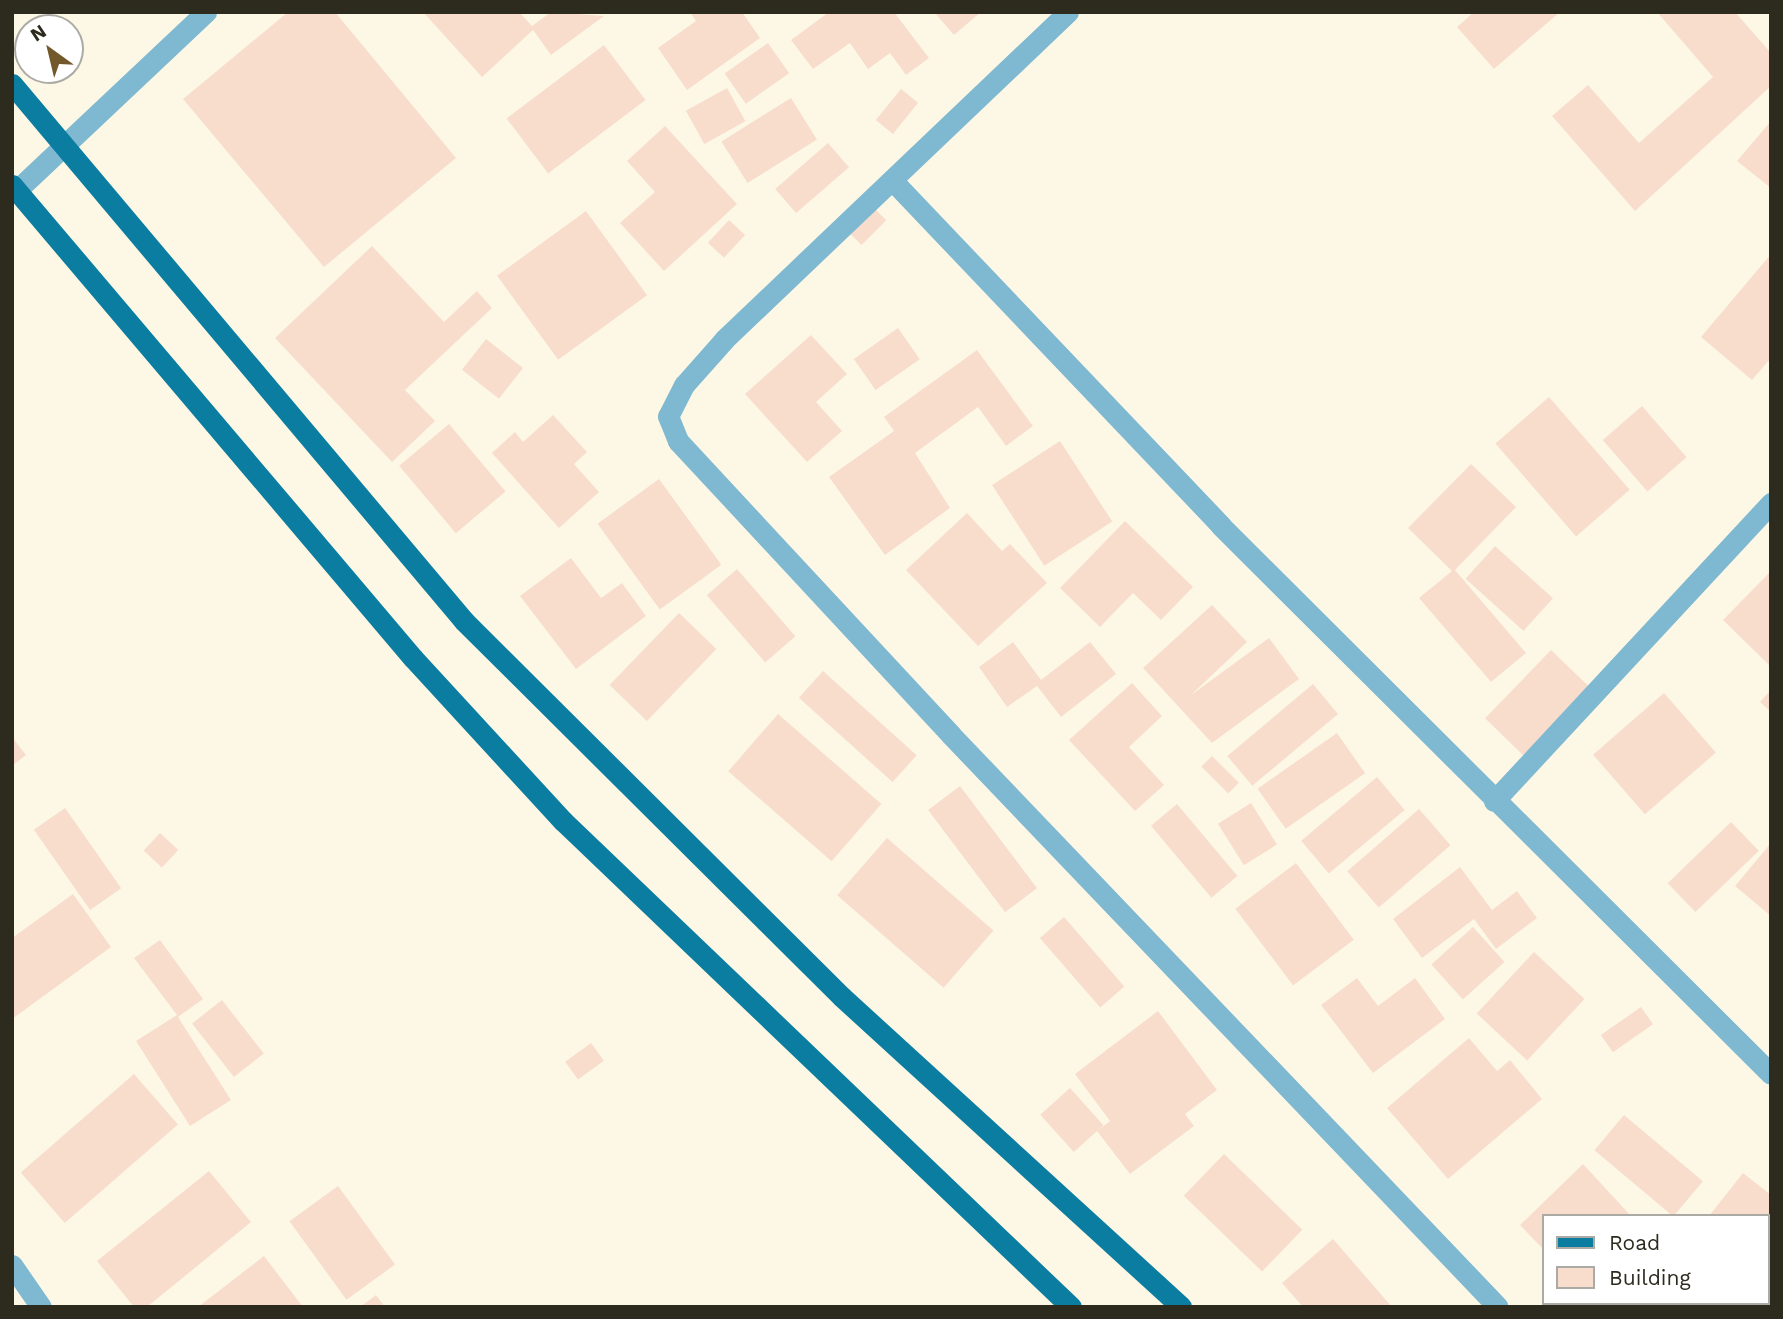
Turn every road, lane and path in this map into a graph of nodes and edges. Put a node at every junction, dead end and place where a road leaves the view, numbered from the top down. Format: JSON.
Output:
{"nodes":[{"id":1,"x":206,"y":12,"type":"edge"},
{"id":2,"x":1068,"y":12,"type":"edge"},
{"id":3,"x":12,"y":84,"type":"edge"},
{"id":4,"x":65,"y":147,"type":"junction"},
{"id":5,"x":892,"y":180,"type":"junction"},
{"id":6,"x":15,"y":187,"type":"edge"},
{"id":7,"x":1771,"y":503,"type":"edge"},
{"id":8,"x":1494,"y":800,"type":"junction"},
{"id":9,"x":1771,"y":1074,"type":"edge"},
{"id":10,"x":12,"y":1265,"type":"edge"},
{"id":11,"x":41,"y":1307,"type":"edge"},
{"id":12,"x":1071,"y":1307,"type":"edge"},
{"id":13,"x":1181,"y":1307,"type":"edge"},
{"id":14,"x":1498,"y":1307,"type":"edge"}],
"edges":[{"from":1,"to":4,"type":"street"},
{"from":2,"to":5,"type":"street"},
{"from":3,"to":4,"type":"main road"},
{"from":4,"to":6,"type":"street"},
{"from":4,"to":13,"type":"main road"},
{"from":5,"to":8,"type":"street"},
{"from":5,"to":14,"type":"street"},
{"from":6,"to":12,"type":"main road"},
{"from":7,"to":8,"type":"street"},
{"from":8,"to":9,"type":"street"},
{"from":10,"to":11,"type":"street"}]}
